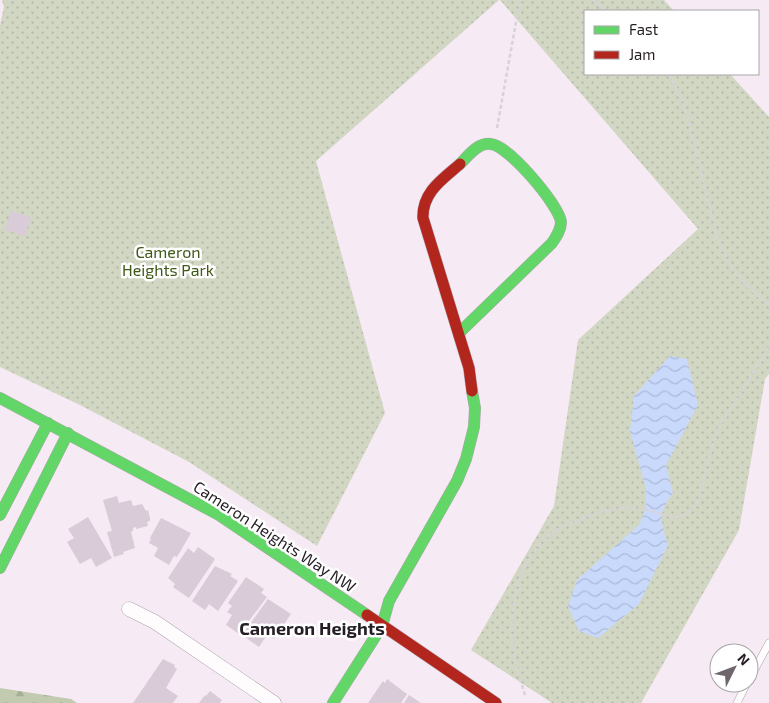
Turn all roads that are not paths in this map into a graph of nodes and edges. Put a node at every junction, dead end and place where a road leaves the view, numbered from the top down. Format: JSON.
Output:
{"nodes":[{"id":1,"x":459,"y":334,"type":"junction"},
{"id":2,"x":0,"y":398,"type":"edge"},
{"id":3,"x":48,"y":423,"type":"junction"},
{"id":4,"x":68,"y":433,"type":"junction"},
{"id":5,"x":0,"y":515,"type":"edge"},
{"id":6,"x":0,"y":568,"type":"edge"},
{"id":7,"x":129,"y":609,"type":"dead end"},
{"id":8,"x":382,"y":626,"type":"junction"},
{"id":9,"x":769,"y":643,"type":"edge"},
{"id":10,"x":759,"y":661,"type":"edge"},
{"id":11,"x":274,"y":703,"type":"edge"},
{"id":12,"x":333,"y":703,"type":"edge"},
{"id":13,"x":496,"y":703,"type":"edge"}],
"edges":[{"from":1,"to":1,"type":"street"},
{"from":1,"to":8,"type":"street"},
{"from":2,"to":3,"type":"street","name":"Cameron Heights Way NW"},
{"from":3,"to":4,"type":"street","name":"Cameron Heights Way NW"},
{"from":3,"to":5,"type":"street"},
{"from":4,"to":6,"type":"street"},
{"from":4,"to":8,"type":"street","name":"Cameron Heights Way NW"},
{"from":7,"to":11,"type":"street"},
{"from":8,"to":12,"type":"street"},
{"from":8,"to":13,"type":"street","name":"Cameron Heights Way NW"},
{"from":9,"to":10,"type":"lane"}]}
